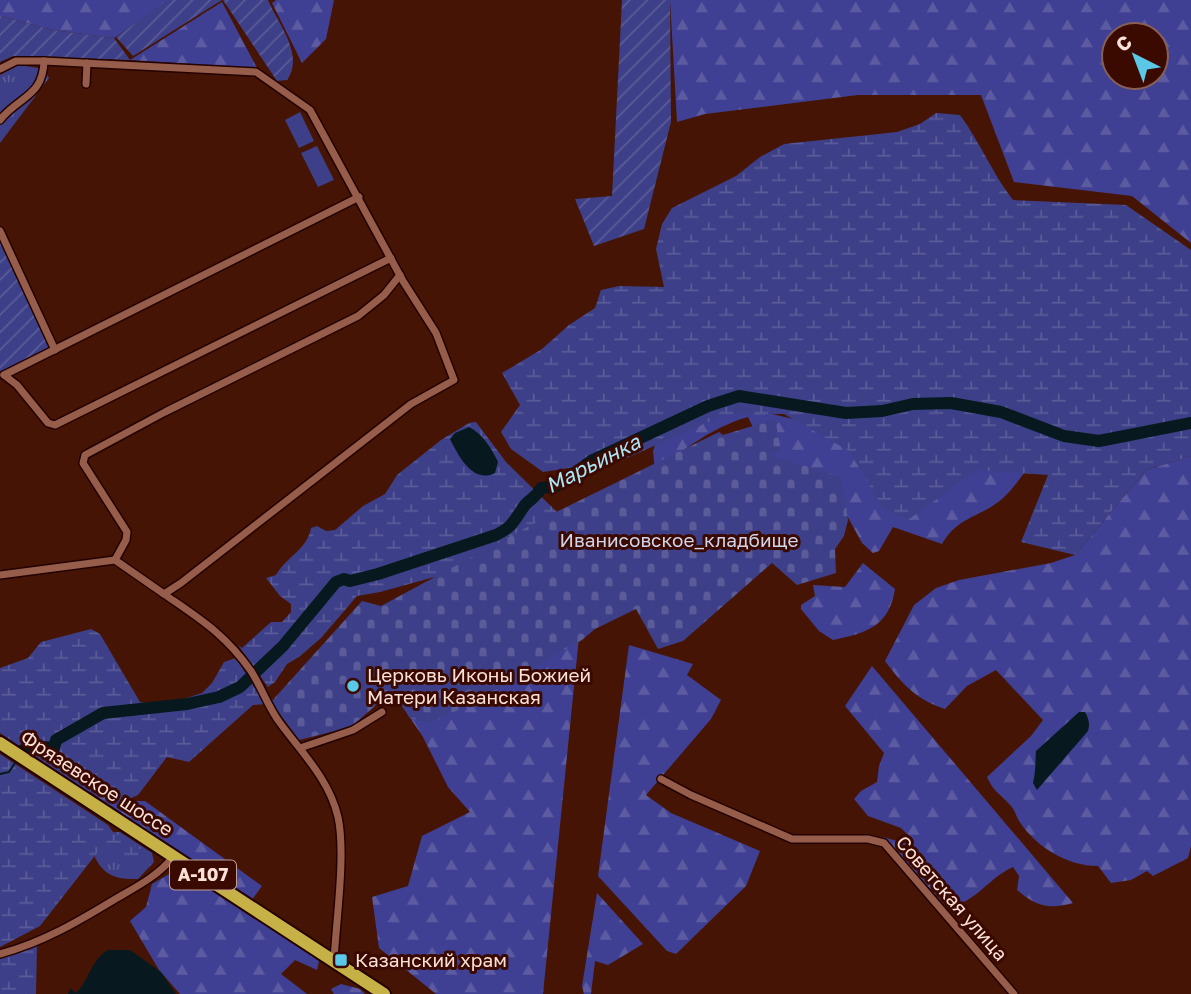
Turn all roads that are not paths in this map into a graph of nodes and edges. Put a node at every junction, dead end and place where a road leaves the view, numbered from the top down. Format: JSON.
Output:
{"nodes":[{"id":1,"x":44,"y":61,"type":"junction"},
{"id":2,"x":87,"y":63,"type":"junction"},
{"id":3,"x":0,"y":69,"type":"edge"},
{"id":4,"x":87,"y":83,"type":"dead end"},
{"id":5,"x":0,"y":120,"type":"edge"},
{"id":6,"x":359,"y":197,"type":"junction"},
{"id":7,"x":0,"y":231,"type":"edge"},
{"id":8,"x":391,"y":258,"type":"junction"},
{"id":9,"x":400,"y":275,"type":"junction"},
{"id":10,"x":55,"y":350,"type":"junction"},
{"id":11,"x":2,"y":376,"type":"edge"},
{"id":12,"x":115,"y":561,"type":"junction"},
{"id":13,"x":0,"y":575,"type":"edge"},
{"id":14,"x":164,"y":594,"type":"junction"},
{"id":15,"x":382,"y":712,"type":"dead end"},
{"id":16,"x":0,"y":743,"type":"edge"},
{"id":17,"x":300,"y":748,"type":"junction"},
{"id":18,"x":661,"y":779,"type":"dead end"},
{"id":19,"x":174,"y":856,"type":"junction"},
{"id":20,"x":0,"y":954,"type":"edge"},
{"id":21,"x":334,"y":961,"type":"junction"},
{"id":22,"x":384,"y":994,"type":"edge"},
{"id":23,"x":1014,"y":994,"type":"edge"}],
"edges":[{"from":1,"to":2,"type":"street"},
{"from":1,"to":3,"type":"street"},
{"from":1,"to":5,"type":"street"},
{"from":2,"to":4,"type":"street"},
{"from":2,"to":6,"type":"street"},
{"from":6,"to":8,"type":"street"},
{"from":6,"to":10,"type":"street"},
{"from":7,"to":10,"type":"street"},
{"from":8,"to":9,"type":"street"},
{"from":8,"to":11,"type":"street"},
{"from":9,"to":12,"type":"street"},
{"from":9,"to":14,"type":"street"},
{"from":10,"to":11,"type":"street"},
{"from":12,"to":13,"type":"street"},
{"from":12,"to":14,"type":"street"},
{"from":14,"to":17,"type":"street"},
{"from":15,"to":17,"type":"street"},
{"from":16,"to":19,"type":"highway","name":"Фрязевское шоссе","number":"А-107"},
{"from":17,"to":21,"type":"street"},
{"from":18,"to":23,"type":"street","name":"Советская улица"},
{"from":19,"to":20,"type":"street"},
{"from":19,"to":21,"type":"highway","name":"Фрязевское шоссе","number":"А-107"},
{"from":21,"to":22,"type":"highway","name":"Фрязевское шоссе","number":"А-107"}]}
